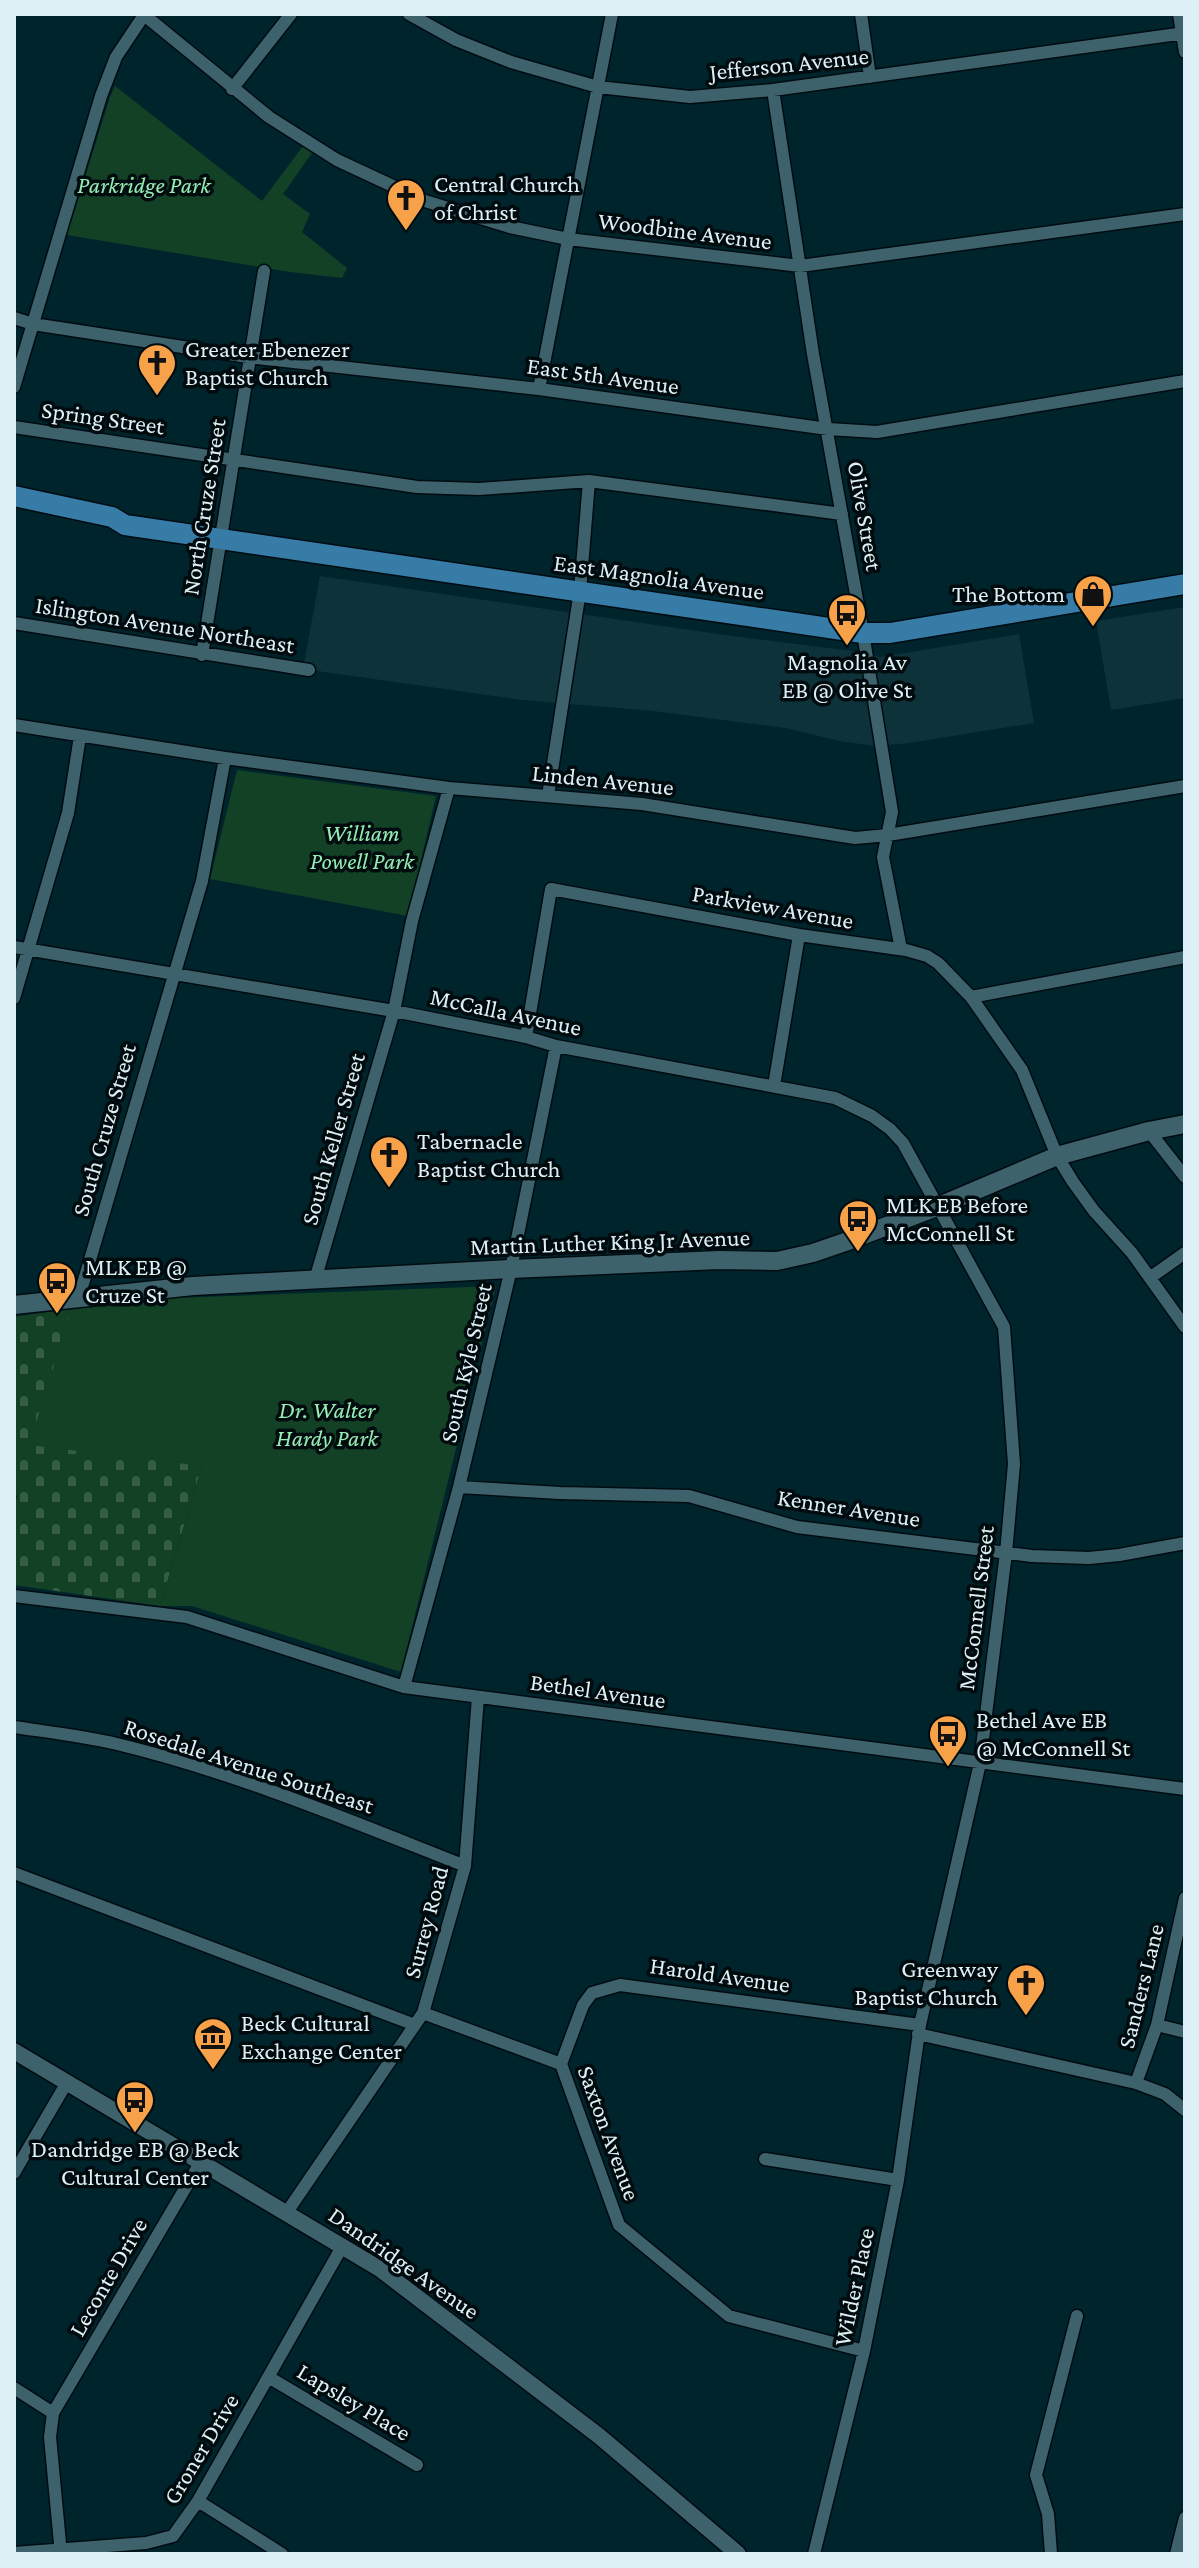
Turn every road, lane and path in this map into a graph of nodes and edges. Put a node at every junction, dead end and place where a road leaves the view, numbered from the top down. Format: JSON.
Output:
{"nodes":[{"id":1,"x":143,"y":14,"type":"edge"},
{"id":2,"x":291,"y":14,"type":"edge"},
{"id":3,"x":409,"y":14,"type":"edge"},
{"id":4,"x":612,"y":14,"type":"edge"},
{"id":5,"x":861,"y":14,"type":"edge"},
{"id":6,"x":1179,"y":14,"type":"edge"},
{"id":7,"x":1184,"y":33,"type":"edge"},
{"id":8,"x":1185,"y":52,"type":"edge"},
{"id":9,"x":870,"y":77,"type":"junction"},
{"id":10,"x":598,"y":87,"type":"junction"},
{"id":11,"x":232,"y":89,"type":"junction"},
{"id":12,"x":773,"y":90,"type":"junction"},
{"id":13,"x":1185,"y":214,"type":"edge"},
{"id":14,"x":568,"y":239,"type":"junction"},
{"id":15,"x":800,"y":266,"type":"junction"},
{"id":16,"x":264,"y":271,"type":"dead end"},
{"id":17,"x":14,"y":318,"type":"edge"},
{"id":18,"x":33,"y":324,"type":"junction"},
{"id":19,"x":248,"y":357,"type":"junction"},
{"id":20,"x":1185,"y":381,"type":"edge"},
{"id":21,"x":14,"y":387,"type":"edge"},
{"id":22,"x":539,"y":389,"type":"junction"},
{"id":23,"x":14,"y":427,"type":"edge"},
{"id":24,"x":828,"y":429,"type":"junction"},
{"id":25,"x":234,"y":460,"type":"junction"},
{"id":26,"x":589,"y":481,"type":"junction"},
{"id":27,"x":14,"y":496,"type":"edge"},
{"id":28,"x":14,"y":510,"type":"edge"},
{"id":29,"x":842,"y":514,"type":"junction"},
{"id":30,"x":125,"y":525,"type":"junction"},
{"id":31,"x":222,"y":539,"type":"junction"},
{"id":32,"x":1185,"y":584,"type":"edge"},
{"id":33,"x":580,"y":591,"type":"junction"},
{"id":34,"x":14,"y":623,"type":"edge"},
{"id":35,"x":863,"y":633,"type":"junction"},
{"id":36,"x":202,"y":655,"type":"junction"},
{"id":37,"x":309,"y":670,"type":"dead end"},
{"id":38,"x":14,"y":725,"type":"edge"},
{"id":39,"x":80,"y":736,"type":"junction"},
{"id":40,"x":225,"y":758,"type":"junction"},
{"id":41,"x":1185,"y":786,"type":"edge"},
{"id":42,"x":449,"y":788,"type":"junction"},
{"id":43,"x":548,"y":796,"type":"junction"},
{"id":44,"x":888,"y":835,"type":"junction"},
{"id":45,"x":799,"y":935,"type":"junction"},
{"id":46,"x":14,"y":947,"type":"edge"},
{"id":47,"x":901,"y":949,"type":"junction"},
{"id":48,"x":29,"y":950,"type":"junction"},
{"id":49,"x":1185,"y":957,"type":"edge"},
{"id":50,"x":172,"y":975,"type":"junction"},
{"id":51,"x":971,"y":997,"type":"junction"},
{"id":52,"x":14,"y":998,"type":"edge"},
{"id":53,"x":394,"y":1011,"type":"junction"},
{"id":54,"x":526,"y":1037,"type":"junction"},
{"id":55,"x":556,"y":1046,"type":"junction"},
{"id":56,"x":774,"y":1086,"type":"junction"},
{"id":57,"x":1185,"y":1124,"type":"edge"},
{"id":58,"x":1149,"y":1131,"type":"junction"},
{"id":59,"x":1057,"y":1156,"type":"junction"},
{"id":60,"x":1185,"y":1177,"type":"edge"},
{"id":61,"x":939,"y":1206,"type":"junction"},
{"id":62,"x":1185,"y":1253,"type":"edge"},
{"id":63,"x":511,"y":1269,"type":"junction"},
{"id":64,"x":1151,"y":1277,"type":"junction"},
{"id":65,"x":315,"y":1280,"type":"junction"},
{"id":66,"x":79,"y":1297,"type":"junction"},
{"id":67,"x":14,"y":1305,"type":"edge"},
{"id":68,"x":1185,"y":1327,"type":"edge"},
{"id":69,"x":459,"y":1487,"type":"junction"},
{"id":70,"x":1185,"y":1543,"type":"edge"},
{"id":71,"x":1006,"y":1553,"type":"junction"},
{"id":72,"x":14,"y":1596,"type":"edge"},
{"id":73,"x":404,"y":1687,"type":"junction"},
{"id":74,"x":478,"y":1697,"type":"junction"},
{"id":75,"x":14,"y":1727,"type":"edge"},
{"id":76,"x":980,"y":1763,"type":"junction"},
{"id":77,"x":1185,"y":1789,"type":"edge"},
{"id":78,"x":465,"y":1866,"type":"junction"},
{"id":79,"x":14,"y":1873,"type":"edge"},
{"id":80,"x":1184,"y":1907,"type":"edge"},
{"id":81,"x":423,"y":2013,"type":"junction"},
{"id":82,"x":415,"y":2025,"type":"junction"},
{"id":83,"x":1157,"y":2025,"type":"junction"},
{"id":84,"x":919,"y":2030,"type":"junction"},
{"id":85,"x":1185,"y":2032,"type":"edge"},
{"id":86,"x":14,"y":2051,"type":"edge"},
{"id":87,"x":561,"y":2064,"type":"junction"},
{"id":88,"x":1136,"y":2083,"type":"junction"},
{"id":89,"x":66,"y":2084,"type":"junction"},
{"id":90,"x":1185,"y":2110,"type":"edge"},
{"id":91,"x":765,"y":2159,"type":"dead end"},
{"id":92,"x":200,"y":2163,"type":"junction"},
{"id":93,"x":14,"y":2173,"type":"edge"},
{"id":94,"x":898,"y":2180,"type":"junction"},
{"id":95,"x":287,"y":2212,"type":"junction"},
{"id":96,"x":343,"y":2245,"type":"junction"},
{"id":97,"x":1077,"y":2316,"type":"dead end"},
{"id":98,"x":864,"y":2351,"type":"junction"},
{"id":99,"x":270,"y":2378,"type":"junction"},
{"id":100,"x":14,"y":2388,"type":"edge"},
{"id":101,"x":53,"y":2413,"type":"junction"},
{"id":102,"x":417,"y":2465,"type":"dead end"},
{"id":103,"x":198,"y":2501,"type":"junction"},
{"id":104,"x":1185,"y":2518,"type":"edge"},
{"id":105,"x":61,"y":2552,"type":"edge"},
{"id":106,"x":14,"y":2553,"type":"edge"},
{"id":107,"x":282,"y":2554,"type":"edge"},
{"id":108,"x":738,"y":2554,"type":"edge"},
{"id":109,"x":814,"y":2554,"type":"edge"},
{"id":110,"x":1051,"y":2554,"type":"edge"},
{"id":111,"x":1176,"y":2554,"type":"edge"}],
"edges":[{"from":1,"to":11,"type":"street","name":"Woodbine Avenue"},
{"from":1,"to":18,"type":"street"},
{"from":2,"to":11,"type":"street"},
{"from":3,"to":10,"type":"street","name":"Jefferson Avenue"},
{"from":4,"to":10,"type":"street"},
{"from":5,"to":9,"type":"street"},
{"from":6,"to":7,"type":"street"},
{"from":7,"to":8,"type":"street"},
{"from":7,"to":9,"type":"street","name":"Jefferson Avenue"},
{"from":9,"to":12,"type":"street","name":"Jefferson Avenue"},
{"from":10,"to":12,"type":"street","name":"Jefferson Avenue"},
{"from":10,"to":14,"type":"street"},
{"from":11,"to":14,"type":"street","name":"Woodbine Avenue"},
{"from":12,"to":15,"type":"street","name":"Olive Street"},
{"from":13,"to":15,"type":"street","name":"Woodbine Avenue"},
{"from":14,"to":15,"type":"street","name":"Woodbine Avenue"},
{"from":14,"to":22,"type":"street"},
{"from":15,"to":24,"type":"street","name":"Olive Street"},
{"from":16,"to":19,"type":"street","name":"North Cruze Street"},
{"from":17,"to":18,"type":"street","name":"East 5th Avenue"},
{"from":18,"to":19,"type":"street","name":"East 5th Avenue"},
{"from":18,"to":21,"type":"street"},
{"from":19,"to":22,"type":"street","name":"East 5th Avenue"},
{"from":19,"to":25,"type":"street","name":"North Cruze Street"},
{"from":20,"to":24,"type":"street","name":"East 5th Avenue"},
{"from":22,"to":24,"type":"street","name":"East 5th Avenue"},
{"from":23,"to":25,"type":"street","name":"Spring Street"},
{"from":24,"to":29,"type":"street","name":"Olive Street"},
{"from":25,"to":26,"type":"street","name":"Spring Street"},
{"from":25,"to":31,"type":"street","name":"North Cruze Street"},
{"from":26,"to":29,"type":"street","name":"Spring Street"},
{"from":26,"to":33,"type":"street"},
{"from":27,"to":30,"type":"main road","name":"East Magnolia Avenue"},
{"from":28,"to":30,"type":"main road","name":"East Magnolia Avenue"},
{"from":29,"to":35,"type":"street","name":"Olive Street"},
{"from":30,"to":31,"type":"main road","name":"East Magnolia Avenue"},
{"from":31,"to":33,"type":"main road","name":"East Magnolia Avenue"},
{"from":31,"to":36,"type":"street","name":"North Cruze Street"},
{"from":32,"to":35,"type":"main road","name":"East Magnolia Avenue"},
{"from":33,"to":35,"type":"main road","name":"East Magnolia Avenue"},
{"from":33,"to":43,"type":"street"},
{"from":34,"to":36,"type":"street","name":"Islington Avenue Northeast"},
{"from":35,"to":44,"type":"street","name":"Olive Street"},
{"from":36,"to":37,"type":"street","name":"Islington Avenue Northeast"},
{"from":38,"to":39,"type":"street","name":"Linden Avenue"},
{"from":39,"to":40,"type":"street","name":"Linden Avenue"},
{"from":39,"to":48,"type":"street"},
{"from":40,"to":42,"type":"street","name":"Linden Avenue"},
{"from":40,"to":50,"type":"street"},
{"from":41,"to":44,"type":"street","name":"Linden Avenue"},
{"from":42,"to":43,"type":"street","name":"Linden Avenue"},
{"from":42,"to":53,"type":"street","name":"South Keller Street"},
{"from":43,"to":44,"type":"street","name":"Linden Avenue"},
{"from":44,"to":47,"type":"street","name":"Olive Street"},
{"from":45,"to":47,"type":"street","name":"Parkview Avenue"},
{"from":45,"to":54,"type":"street","name":"Parkview Avenue"},
{"from":45,"to":56,"type":"street"},
{"from":46,"to":48,"type":"street","name":"McCalla Avenue"},
{"from":47,"to":51,"type":"street","name":"Parkview Avenue"},
{"from":48,"to":50,"type":"street","name":"McCalla Avenue"},
{"from":48,"to":52,"type":"street"},
{"from":49,"to":51,"type":"street"},
{"from":50,"to":53,"type":"street","name":"McCalla Avenue"},
{"from":50,"to":66,"type":"street","name":"South Cruze Street"},
{"from":51,"to":59,"type":"street","name":"Parkview Avenue"},
{"from":53,"to":54,"type":"street","name":"McCalla Avenue"},
{"from":53,"to":65,"type":"street","name":"South Keller Street"},
{"from":54,"to":55,"type":"street","name":"McCalla Avenue"},
{"from":55,"to":56,"type":"street","name":"McCalla Avenue"},
{"from":55,"to":63,"type":"street","name":"South Kyle Street"},
{"from":56,"to":61,"type":"street","name":"McCalla Avenue"},
{"from":57,"to":58,"type":"main road","name":"Martin Luther King Jr Avenue"},
{"from":58,"to":59,"type":"main road","name":"Martin Luther King Jr Avenue"},
{"from":58,"to":60,"type":"street"},
{"from":59,"to":61,"type":"main road","name":"Martin Luther King Jr Avenue"},
{"from":59,"to":64,"type":"street","name":"Parkview Avenue"},
{"from":61,"to":63,"type":"main road","name":"Martin Luther King Jr Avenue"},
{"from":61,"to":71,"type":"street","name":"McConnell Street"},
{"from":62,"to":64,"type":"street"},
{"from":63,"to":65,"type":"main road","name":"Martin Luther King Jr Avenue"},
{"from":63,"to":69,"type":"street","name":"South Kyle Street"},
{"from":64,"to":68,"type":"street","name":"Parkview Avenue"},
{"from":65,"to":66,"type":"main road","name":"Martin Luther King Jr Avenue"},
{"from":66,"to":67,"type":"main road","name":"Martin Luther King Jr Avenue"},
{"from":69,"to":71,"type":"street","name":"Kenner Avenue"},
{"from":69,"to":73,"type":"street","name":"South Kyle Street"},
{"from":70,"to":71,"type":"street","name":"Kenner Avenue"},
{"from":71,"to":76,"type":"street","name":"McConnell Street"},
{"from":72,"to":73,"type":"street","name":"Bethel Avenue"},
{"from":73,"to":74,"type":"street","name":"Bethel Avenue"},
{"from":74,"to":76,"type":"street","name":"Bethel Avenue"},
{"from":74,"to":78,"type":"street","name":"Surrey Road"},
{"from":75,"to":78,"type":"street","name":"Rosedale Avenue Southeast"},
{"from":76,"to":77,"type":"street","name":"Bethel Avenue"},
{"from":76,"to":84,"type":"street","name":"McConnell Street"},
{"from":78,"to":81,"type":"street","name":"Surrey Road"},
{"from":79,"to":82,"type":"street"},
{"from":80,"to":83,"type":"street","name":"Sanders Lane"},
{"from":81,"to":82,"type":"street","name":"Surrey Road"},
{"from":81,"to":87,"type":"street","name":"Saxton Avenue"},
{"from":82,"to":95,"type":"street","name":"Surrey Road"},
{"from":83,"to":85,"type":"street"},
{"from":83,"to":88,"type":"street","name":"Sanders Lane"},
{"from":84,"to":87,"type":"street","name":"Harold Avenue"},
{"from":84,"to":88,"type":"street","name":"Harold Avenue"},
{"from":84,"to":94,"type":"street","name":"Wilder Place"},
{"from":86,"to":89,"type":"street","name":"Dandridge Avenue"},
{"from":87,"to":98,"type":"street","name":"Saxton Avenue"},
{"from":88,"to":90,"type":"street","name":"Harold Avenue"},
{"from":89,"to":92,"type":"street","name":"Dandridge Avenue"},
{"from":89,"to":93,"type":"street"},
{"from":91,"to":94,"type":"street"},
{"from":92,"to":95,"type":"street","name":"Dandridge Avenue"},
{"from":92,"to":101,"type":"street","name":"Leconte Drive"},
{"from":94,"to":98,"type":"street","name":"Wilder Place"},
{"from":95,"to":96,"type":"street","name":"Dandridge Avenue"},
{"from":96,"to":99,"type":"street","name":"Groner Drive"},
{"from":96,"to":108,"type":"street","name":"Dandridge Avenue"},
{"from":97,"to":110,"type":"street"},
{"from":98,"to":109,"type":"street","name":"Wilder Place"},
{"from":99,"to":102,"type":"street","name":"Lapsley Place"},
{"from":99,"to":103,"type":"street","name":"Groner Drive"},
{"from":100,"to":101,"type":"street"},
{"from":101,"to":105,"type":"street"},
{"from":103,"to":105,"type":"street","name":"Groner Drive"},
{"from":103,"to":107,"type":"street"},
{"from":104,"to":111,"type":"street"},
{"from":105,"to":106,"type":"street","name":"Groner Drive"}]}
